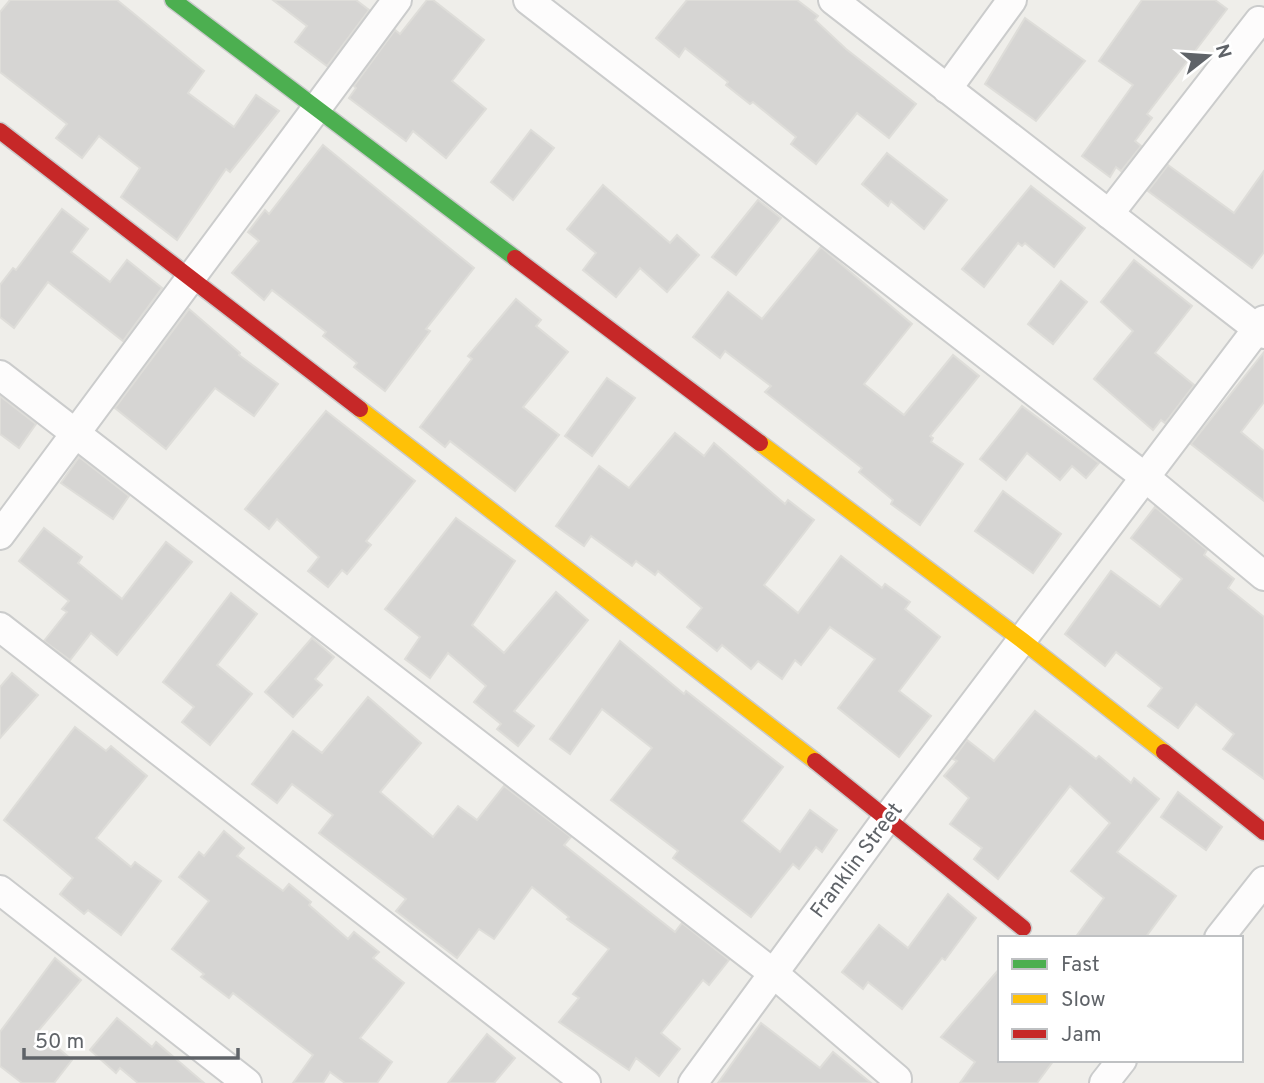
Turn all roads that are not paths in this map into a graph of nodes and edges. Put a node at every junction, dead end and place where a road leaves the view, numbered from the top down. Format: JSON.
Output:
{"nodes":[{"id":1,"x":173,"y":0,"type":"edge"},
{"id":2,"x":397,"y":0,"type":"edge"},
{"id":3,"x":528,"y":0,"type":"edge"},
{"id":4,"x":833,"y":0,"type":"edge"},
{"id":5,"x":1012,"y":0,"type":"edge"},
{"id":6,"x":1259,"y":21,"type":"dead end"},
{"id":7,"x":947,"y":89,"type":"junction"},
{"id":8,"x":318,"y":108,"type":"junction"},
{"id":9,"x":0,"y":131,"type":"edge"},
{"id":10,"x":1109,"y":214,"type":"junction"},
{"id":11,"x":190,"y":277,"type":"junction"},
{"id":12,"x":1262,"y":328,"type":"edge"},
{"id":13,"x":0,"y":375,"type":"edge"},
{"id":14,"x":78,"y":434,"type":"junction"},
{"id":15,"x":1146,"y":478,"type":"junction"},
{"id":16,"x":0,"y":535,"type":"edge"},
{"id":17,"x":1264,"y":576,"type":"edge"},
{"id":18,"x":0,"y":627,"type":"edge"},
{"id":19,"x":1023,"y":641,"type":"junction"},
{"id":20,"x":888,"y":817,"type":"junction"},
{"id":21,"x":1264,"y":832,"type":"edge"},
{"id":22,"x":1264,"y":881,"type":"edge"},
{"id":23,"x":0,"y":890,"type":"edge"},
{"id":24,"x":1023,"y":928,"type":"dead end"},
{"id":25,"x":1221,"y":936,"type":"edge"},
{"id":26,"x":773,"y":973,"type":"junction"},
{"id":27,"x":1120,"y":1062,"type":"edge"},
{"id":28,"x":897,"y":1079,"type":"dead end"},
{"id":29,"x":247,"y":1083,"type":"edge"},
{"id":30,"x":586,"y":1083,"type":"edge"},
{"id":31,"x":693,"y":1083,"type":"edge"},
{"id":32,"x":1104,"y":1083,"type":"edge"}],
"edges":[{"from":1,"to":8,"type":"street"},
{"from":2,"to":8,"type":"street"},
{"from":3,"to":15,"type":"street"},
{"from":4,"to":7,"type":"street"},
{"from":5,"to":7,"type":"street"},
{"from":6,"to":10,"type":"street"},
{"from":7,"to":10,"type":"street"},
{"from":8,"to":11,"type":"street"},
{"from":8,"to":19,"type":"street"},
{"from":9,"to":11,"type":"street"},
{"from":10,"to":12,"type":"street"},
{"from":11,"to":14,"type":"street"},
{"from":11,"to":20,"type":"street"},
{"from":12,"to":15,"type":"street","name":"Franklin Street"},
{"from":13,"to":14,"type":"street"},
{"from":14,"to":16,"type":"street"},
{"from":14,"to":26,"type":"street"},
{"from":15,"to":17,"type":"street"},
{"from":15,"to":19,"type":"street","name":"Franklin Street"},
{"from":18,"to":30,"type":"street"},
{"from":19,"to":20,"type":"street","name":"Franklin Street"},
{"from":19,"to":21,"type":"street"},
{"from":20,"to":24,"type":"street"},
{"from":20,"to":26,"type":"street","name":"Franklin Street"},
{"from":22,"to":25,"type":"street"},
{"from":23,"to":29,"type":"street"},
{"from":26,"to":28,"type":"street"},
{"from":26,"to":31,"type":"street","name":"Franklin Street"},
{"from":27,"to":32,"type":"street"}]}
